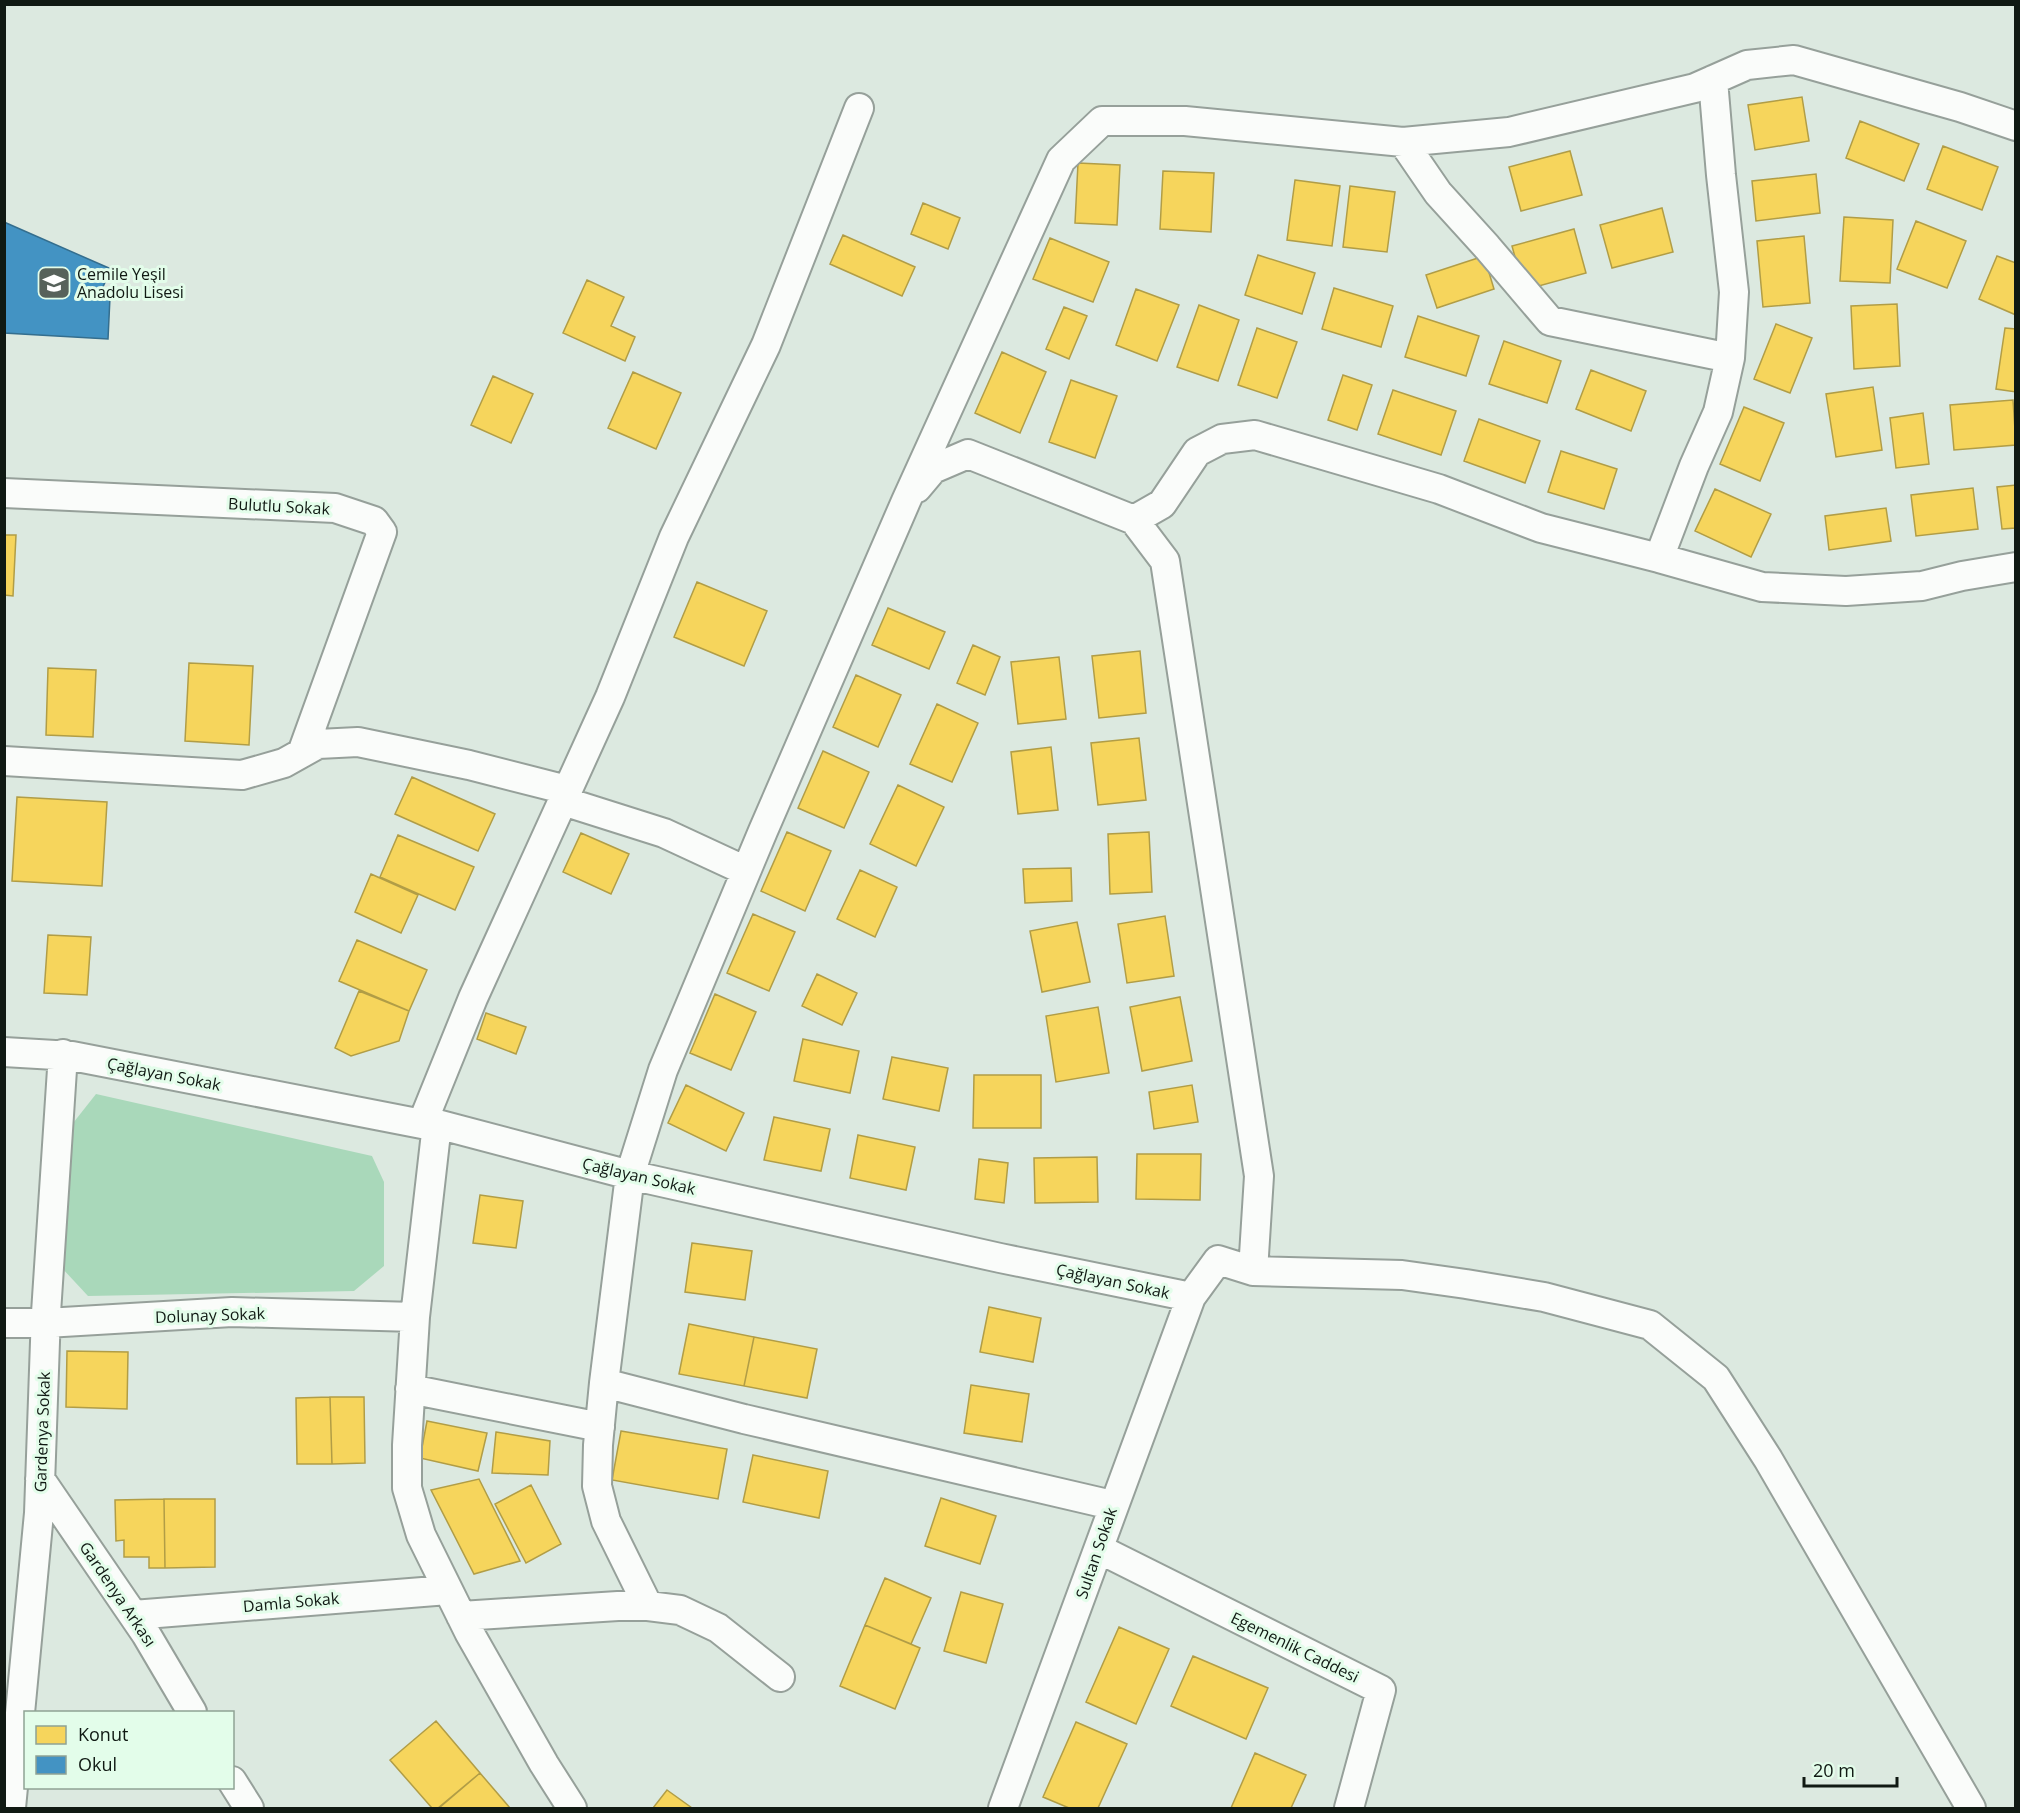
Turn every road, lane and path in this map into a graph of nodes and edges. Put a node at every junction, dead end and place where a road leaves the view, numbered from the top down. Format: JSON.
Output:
{"nodes":[{"id":1,"x":1713,"y":80,"type":"junction"},
{"id":2,"x":859,"y":108,"type":"dead end"},
{"id":3,"x":2016,"y":126,"type":"edge"},
{"id":4,"x":1403,"y":142,"type":"junction"},
{"id":5,"x":1730,"y":358,"type":"junction"},
{"id":6,"x":4,"y":494,"type":"edge"},
{"id":7,"x":906,"y":501,"type":"junction"},
{"id":8,"x":1134,"y":520,"type":"junction"},
{"id":9,"x":1659,"y":558,"type":"junction"},
{"id":10,"x":2016,"y":567,"type":"edge"},
{"id":11,"x":302,"y":753,"type":"junction"},
{"id":12,"x":4,"y":761,"type":"edge"},
{"id":13,"x":565,"y":796,"type":"junction"},
{"id":14,"x":746,"y":871,"type":"junction"},
{"id":15,"x":4,"y":1052,"type":"edge"},
{"id":16,"x":63,"y":1054,"type":"junction"},
{"id":17,"x":429,"y":1124,"type":"junction"},
{"id":18,"x":630,"y":1175,"type":"junction"},
{"id":19,"x":1253,"y":1271,"type":"junction"},
{"id":20,"x":1191,"y":1297,"type":"junction"},
{"id":21,"x":415,"y":1317,"type":"junction"},
{"id":22,"x":4,"y":1323,"type":"edge"},
{"id":23,"x":46,"y":1323,"type":"junction"},
{"id":24,"x":604,"y":1383,"type":"junction"},
{"id":25,"x":410,"y":1389,"type":"junction"},
{"id":26,"x":600,"y":1427,"type":"junction"},
{"id":27,"x":40,"y":1479,"type":"junction"},
{"id":28,"x":1113,"y":1505,"type":"junction"},
{"id":29,"x":1099,"y":1550,"type":"junction"},
{"id":30,"x":448,"y":1590,"type":"junction"},
{"id":31,"x":648,"y":1606,"type":"junction"},
{"id":32,"x":134,"y":1615,"type":"junction"},
{"id":33,"x":461,"y":1616,"type":"junction"},
{"id":34,"x":780,"y":1677,"type":"dead end"},
{"id":35,"x":191,"y":1711,"type":"edge"},
{"id":36,"x":234,"y":1783,"type":"edge"},
{"id":37,"x":11,"y":1809,"type":"edge"},
{"id":38,"x":249,"y":1809,"type":"edge"},
{"id":39,"x":572,"y":1809,"type":"edge"},
{"id":40,"x":1003,"y":1809,"type":"edge"},
{"id":41,"x":1349,"y":1809,"type":"edge"},
{"id":42,"x":1971,"y":1809,"type":"edge"}],
"edges":[{"from":1,"to":3,"type":"street"},
{"from":1,"to":4,"type":"street"},
{"from":1,"to":5,"type":"street"},
{"from":2,"to":13,"type":"street"},
{"from":4,"to":5,"type":"street"},
{"from":4,"to":7,"type":"street"},
{"from":5,"to":9,"type":"street"},
{"from":6,"to":11,"type":"street","name":"Bulutlu Sokak"},
{"from":7,"to":8,"type":"street"},
{"from":7,"to":14,"type":"street"},
{"from":8,"to":9,"type":"street"},
{"from":8,"to":19,"type":"street"},
{"from":9,"to":10,"type":"street"},
{"from":11,"to":12,"type":"street"},
{"from":11,"to":13,"type":"street"},
{"from":13,"to":14,"type":"street"},
{"from":13,"to":17,"type":"street"},
{"from":14,"to":18,"type":"street"},
{"from":15,"to":16,"type":"street","name":"Çağlayan Sokak"},
{"from":16,"to":17,"type":"street","name":"Çağlayan Sokak"},
{"from":16,"to":23,"type":"street","name":"Gardenya Sokak"},
{"from":17,"to":18,"type":"street","name":"Çağlayan Sokak"},
{"from":17,"to":21,"type":"street"},
{"from":18,"to":20,"type":"street","name":"Çağlayan Sokak"},
{"from":18,"to":24,"type":"street"},
{"from":19,"to":20,"type":"street","name":"Çağlayan Sokak"},
{"from":19,"to":42,"type":"street"},
{"from":20,"to":28,"type":"street","name":"Sultan Sokak"},
{"from":21,"to":23,"type":"street","name":"Dolunay Sokak"},
{"from":21,"to":25,"type":"street"},
{"from":22,"to":23,"type":"street","name":"Dolunay Sokak"},
{"from":23,"to":27,"type":"street","name":"Gardenya Sokak"},
{"from":24,"to":26,"type":"street"},
{"from":24,"to":28,"type":"street"},
{"from":25,"to":26,"type":"street"},
{"from":25,"to":30,"type":"street"},
{"from":26,"to":31,"type":"street"},
{"from":27,"to":32,"type":"street","name":"Gardenya Arkası"},
{"from":27,"to":37,"type":"street","name":"Gardenya Sokak"},
{"from":28,"to":29,"type":"street","name":"Sultan Sokak"},
{"from":29,"to":40,"type":"street","name":"Sultan Sokak"},
{"from":29,"to":41,"type":"street","name":"Egemenlik Caddesi"},
{"from":30,"to":32,"type":"street","name":"Damla Sokak"},
{"from":30,"to":33,"type":"street"},
{"from":31,"to":33,"type":"street"},
{"from":31,"to":34,"type":"street"},
{"from":32,"to":35,"type":"street","name":"Gardenya Arkası"},
{"from":33,"to":39,"type":"street"},
{"from":36,"to":38,"type":"street"}]}
